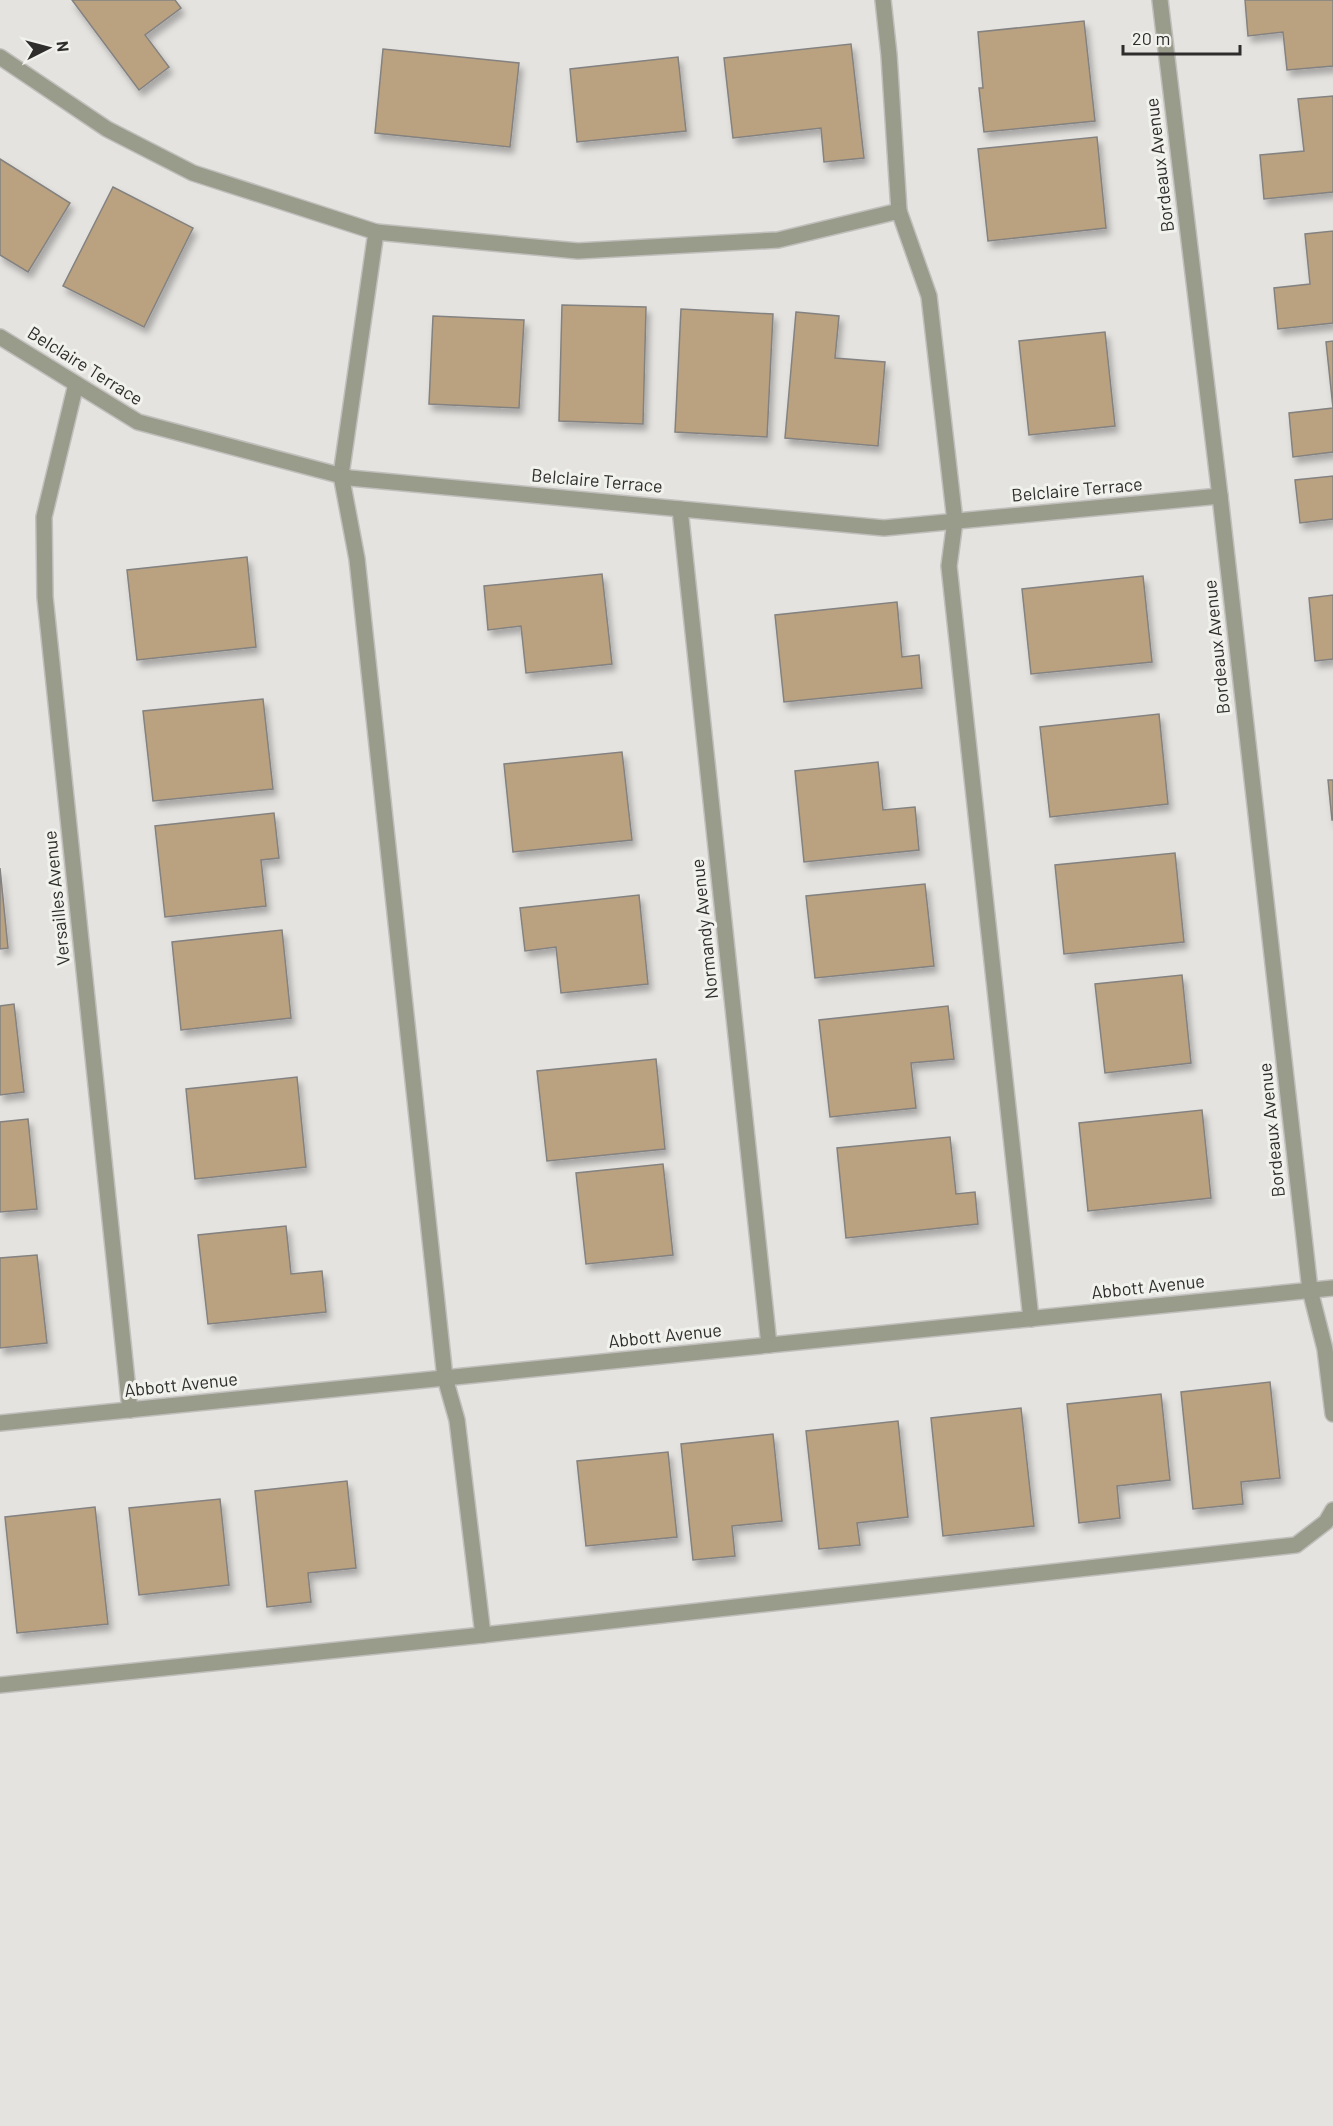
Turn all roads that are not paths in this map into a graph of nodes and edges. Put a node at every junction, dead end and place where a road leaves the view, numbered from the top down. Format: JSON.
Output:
{"nodes":[{"id":1,"x":883,"y":0,"type":"edge"},
{"id":2,"x":1160,"y":0,"type":"edge"},
{"id":3,"x":0,"y":57,"type":"edge"},
{"id":4,"x":900,"y":211,"type":"junction"},
{"id":5,"x":376,"y":232,"type":"junction"},
{"id":6,"x":0,"y":337,"type":"edge"},
{"id":7,"x":76,"y":384,"type":"junction"},
{"id":8,"x":341,"y":475,"type":"junction"},
{"id":9,"x":1220,"y":496,"type":"junction"},
{"id":10,"x":680,"y":508,"type":"junction"},
{"id":11,"x":955,"y":521,"type":"junction"},
{"id":12,"x":1333,"y":1288,"type":"edge"},
{"id":13,"x":1310,"y":1290,"type":"junction"},
{"id":14,"x":1031,"y":1319,"type":"junction"},
{"id":15,"x":769,"y":1345,"type":"junction"},
{"id":16,"x":445,"y":1378,"type":"junction"},
{"id":17,"x":130,"y":1410,"type":"junction"},
{"id":18,"x":1333,"y":1414,"type":"edge"},
{"id":19,"x":0,"y":1423,"type":"edge"},
{"id":20,"x":1333,"y":1510,"type":"edge"},
{"id":21,"x":483,"y":1635,"type":"junction"},
{"id":22,"x":0,"y":1685,"type":"edge"}],
"edges":[{"from":1,"to":4,"type":"street"},
{"from":2,"to":9,"type":"street","name":"Bordeaux Avenue"},
{"from":3,"to":5,"type":"street"},
{"from":4,"to":5,"type":"street"},
{"from":4,"to":11,"type":"street"},
{"from":5,"to":8,"type":"street"},
{"from":6,"to":7,"type":"street","name":"Belclaire Terrace"},
{"from":7,"to":8,"type":"street","name":"Belclaire Terrace"},
{"from":7,"to":17,"type":"street","name":"Versailles Avenue"},
{"from":8,"to":10,"type":"street","name":"Belclaire Terrace"},
{"from":8,"to":16,"type":"street"},
{"from":9,"to":11,"type":"street","name":"Belclaire Terrace"},
{"from":9,"to":13,"type":"street","name":"Bordeaux Avenue"},
{"from":10,"to":11,"type":"street","name":"Belclaire Terrace"},
{"from":10,"to":15,"type":"street","name":"Normandy Avenue"},
{"from":11,"to":14,"type":"street"},
{"from":12,"to":13,"type":"street","name":"Abbott Avenue"},
{"from":13,"to":14,"type":"street","name":"Abbott Avenue"},
{"from":13,"to":18,"type":"street","name":"Bordeaux Avenue"},
{"from":14,"to":15,"type":"street","name":"Abbott Avenue"},
{"from":15,"to":16,"type":"street","name":"Abbott Avenue"},
{"from":16,"to":17,"type":"street","name":"Abbott Avenue"},
{"from":16,"to":21,"type":"street"},
{"from":17,"to":19,"type":"street","name":"Abbott Avenue"},
{"from":20,"to":21,"type":"street"},
{"from":21,"to":22,"type":"street"}]}
